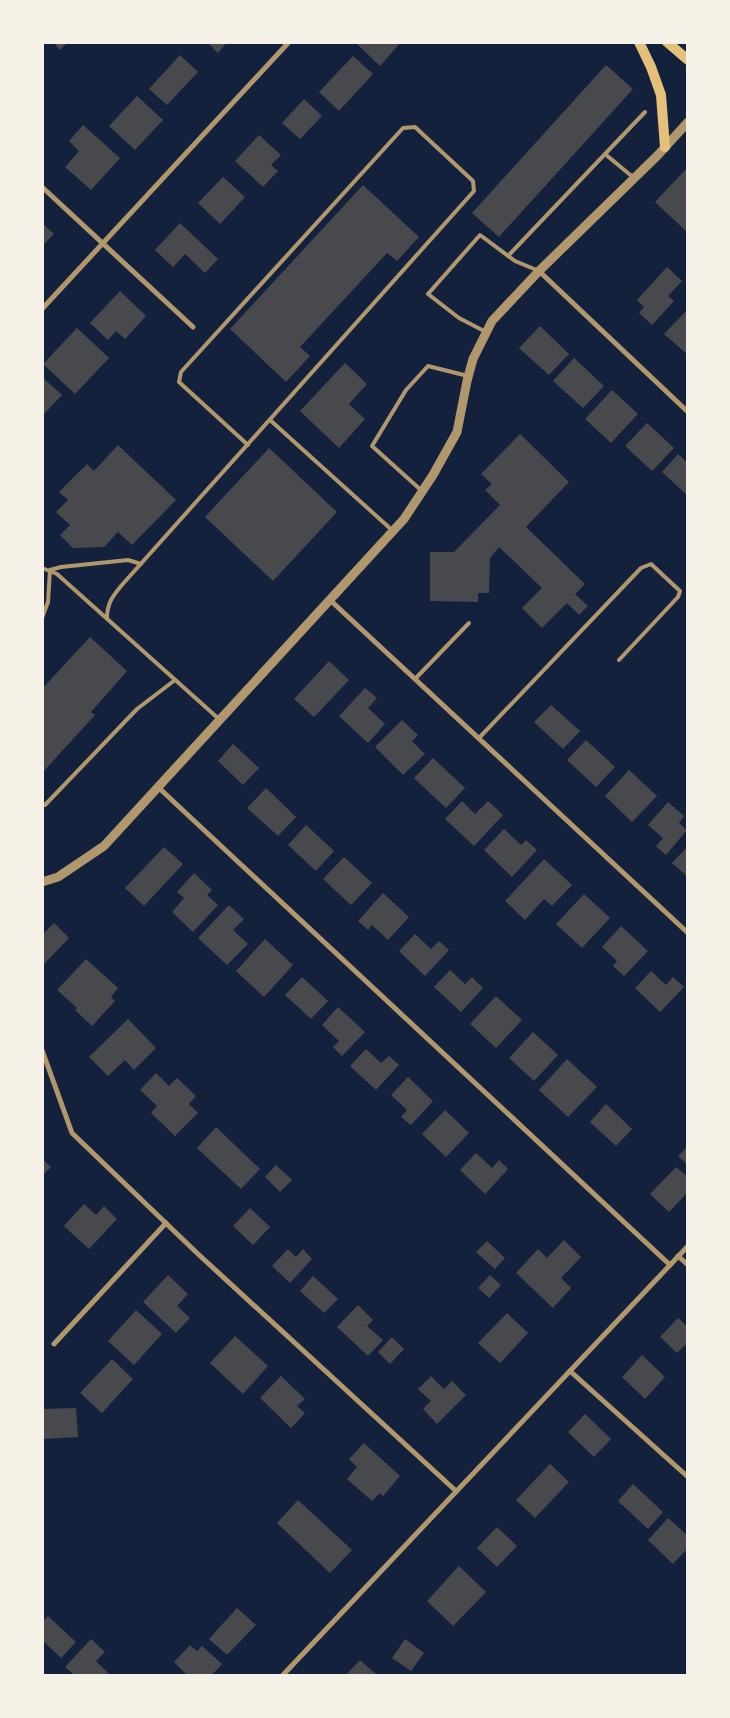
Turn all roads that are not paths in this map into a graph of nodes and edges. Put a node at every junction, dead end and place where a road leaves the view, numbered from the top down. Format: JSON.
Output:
{"nodes":[{"id":1,"x":289,"y":42,"type":"edge"},
{"id":2,"x":638,"y":42,"type":"edge"},
{"id":3,"x":667,"y":42,"type":"edge"},
{"id":4,"x":688,"y":60,"type":"edge"},
{"id":5,"x":645,"y":112,"type":"dead end"},
{"id":6,"x":688,"y":122,"type":"edge"},
{"id":7,"x":665,"y":147,"type":"junction"},
{"id":8,"x":605,"y":154,"type":"junction"},
{"id":9,"x":634,"y":178,"type":"junction"},
{"id":10,"x":42,"y":187,"type":"edge"},
{"id":11,"x":102,"y":243,"type":"junction"},
{"id":12,"x":508,"y":256,"type":"junction"},
{"id":13,"x":539,"y":271,"type":"junction"},
{"id":14,"x":42,"y":308,"type":"edge"},
{"id":15,"x":193,"y":327,"type":"dead end"},
{"id":16,"x":487,"y":332,"type":"junction"},
{"id":17,"x":468,"y":376,"type":"junction"},
{"id":18,"x":688,"y":412,"type":"edge"},
{"id":19,"x":270,"y":420,"type":"junction"},
{"id":20,"x":248,"y":444,"type":"junction"},
{"id":21,"x":423,"y":491,"type":"junction"},
{"id":22,"x":393,"y":531,"type":"junction"},
{"id":23,"x":141,"y":564,"type":"junction"},
{"id":24,"x":42,"y":568,"type":"edge"},
{"id":25,"x":50,"y":570,"type":"junction"},
{"id":26,"x":330,"y":600,"type":"junction"},
{"id":27,"x":42,"y":618,"type":"edge"},
{"id":28,"x":107,"y":618,"type":"junction"},
{"id":29,"x":469,"y":624,"type":"dead end"},
{"id":30,"x":618,"y":660,"type":"dead end"},
{"id":31,"x":415,"y":679,"type":"junction"},
{"id":32,"x":175,"y":680,"type":"junction"},
{"id":33,"x":220,"y":720,"type":"junction"},
{"id":34,"x":479,"y":738,"type":"junction"},
{"id":35,"x":159,"y":788,"type":"junction"},
{"id":36,"x":42,"y":806,"type":"edge"},
{"id":37,"x":42,"y":882,"type":"edge"},
{"id":38,"x":688,"y":932,"type":"edge"},
{"id":39,"x":42,"y":1050,"type":"edge"},
{"id":40,"x":166,"y":1223,"type":"junction"},
{"id":41,"x":688,"y":1246,"type":"edge"},
{"id":42,"x":678,"y":1256,"type":"junction"},
{"id":43,"x":670,"y":1265,"type":"junction"},
{"id":44,"x":688,"y":1265,"type":"edge"},
{"id":45,"x":54,"y":1344,"type":"dead end"},
{"id":46,"x":570,"y":1370,"type":"junction"},
{"id":47,"x":688,"y":1477,"type":"edge"},
{"id":48,"x":456,"y":1492,"type":"junction"},
{"id":49,"x":282,"y":1676,"type":"edge"}],
"edges":[{"from":1,"to":11,"type":"street"},
{"from":2,"to":7,"type":"main road"},
{"from":3,"to":4,"type":"main road"},
{"from":5,"to":8,"type":"lane"},
{"from":6,"to":7,"type":"street"},
{"from":7,"to":9,"type":"street"},
{"from":8,"to":9,"type":"lane"},
{"from":8,"to":12,"type":"lane"},
{"from":9,"to":13,"type":"street"},
{"from":10,"to":11,"type":"street"},
{"from":11,"to":14,"type":"street"},
{"from":11,"to":15,"type":"street"},
{"from":12,"to":13,"type":"lane"},
{"from":12,"to":16,"type":"lane"},
{"from":13,"to":16,"type":"street"},
{"from":13,"to":18,"type":"street"},
{"from":16,"to":17,"type":"street"},
{"from":17,"to":21,"type":"street"},
{"from":17,"to":21,"type":"lane"},
{"from":19,"to":20,"type":"lane"},
{"from":19,"to":20,"type":"lane"},
{"from":19,"to":22,"type":"lane"},
{"from":20,"to":23,"type":"lane"},
{"from":21,"to":22,"type":"street"},
{"from":22,"to":26,"type":"street"},
{"from":23,"to":25,"type":"lane"},
{"from":23,"to":28,"type":"lane"},
{"from":24,"to":25,"type":"lane"},
{"from":25,"to":27,"type":"lane"},
{"from":25,"to":28,"type":"lane"},
{"from":26,"to":31,"type":"street"},
{"from":26,"to":33,"type":"street"},
{"from":28,"to":32,"type":"lane"},
{"from":29,"to":31,"type":"lane"},
{"from":30,"to":34,"type":"lane"},
{"from":31,"to":34,"type":"street"},
{"from":32,"to":33,"type":"lane"},
{"from":32,"to":36,"type":"lane"},
{"from":33,"to":35,"type":"street"},
{"from":34,"to":38,"type":"street"},
{"from":35,"to":37,"type":"street"},
{"from":35,"to":43,"type":"street"},
{"from":39,"to":40,"type":"street"},
{"from":40,"to":45,"type":"street"},
{"from":40,"to":48,"type":"street"},
{"from":41,"to":42,"type":"street"},
{"from":42,"to":43,"type":"street"},
{"from":42,"to":44,"type":"street"},
{"from":43,"to":46,"type":"street"},
{"from":46,"to":47,"type":"street"},
{"from":46,"to":48,"type":"street"},
{"from":48,"to":49,"type":"street"}]}
